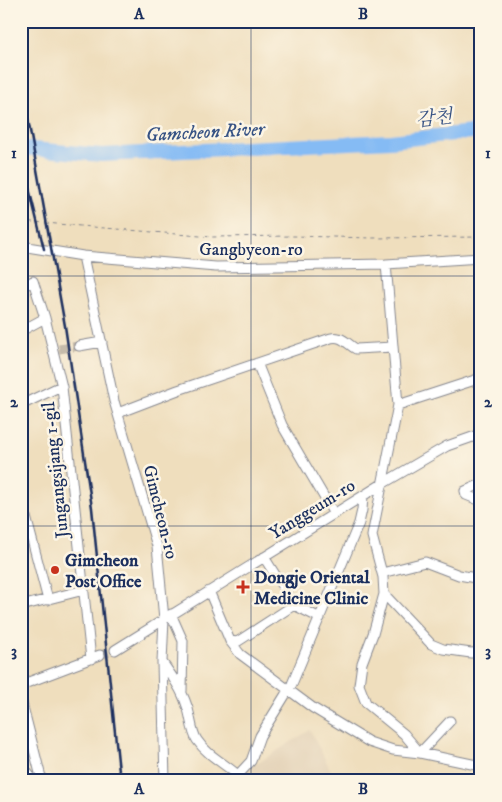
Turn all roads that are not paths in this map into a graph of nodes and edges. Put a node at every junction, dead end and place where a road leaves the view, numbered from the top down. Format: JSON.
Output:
{"nodes":[{"id":1,"x":21,"y":246,"type":"edge"},
{"id":2,"x":83,"y":256,"type":"junction"},
{"id":3,"x":481,"y":258,"type":"edge"},
{"id":4,"x":386,"y":264,"type":"junction"},
{"id":5,"x":21,"y":287,"type":"edge"},
{"id":6,"x":45,"y":318,"type":"junction"},
{"id":7,"x":21,"y":331,"type":"edge"},
{"id":8,"x":102,"y":342,"type":"junction"},
{"id":9,"x":78,"y":346,"type":"tunnel mouth"},
{"id":10,"x":393,"y":347,"type":"junction"},
{"id":11,"x":257,"y":363,"type":"junction"},
{"id":12,"x":481,"y":378,"type":"edge"},
{"id":13,"x":61,"y":386,"type":"junction"},
{"id":14,"x":21,"y":405,"type":"edge"},
{"id":15,"x":398,"y":405,"type":"junction"},
{"id":16,"x":118,"y":413,"type":"junction"},
{"id":17,"x":481,"y":434,"type":"edge"},
{"id":18,"x":382,"y":484,"type":"junction"},
{"id":19,"x":481,"y":484,"type":"edge"},
{"id":20,"x":363,"y":496,"type":"junction"},
{"id":21,"x":22,"y":501,"type":"edge"},
{"id":22,"x":481,"y":502,"type":"edge"},
{"id":23,"x":334,"y":514,"type":"junction"},
{"id":24,"x":264,"y":557,"type":"junction"},
{"id":25,"x":382,"y":573,"type":"junction"},
{"id":26,"x":481,"y":579,"type":"edge"},
{"id":27,"x":84,"y":590,"type":"junction"},
{"id":28,"x":210,"y":591,"type":"junction"},
{"id":29,"x":384,"y":594,"type":"junction"},
{"id":30,"x":48,"y":600,"type":"junction"},
{"id":31,"x":294,"y":605,"type":"junction"},
{"id":32,"x":21,"y":606,"type":"edge"},
{"id":33,"x":168,"y":617,"type":"junction"},
{"id":34,"x":320,"y":618,"type":"junction"},
{"id":35,"x":230,"y":641,"type":"junction"},
{"id":36,"x":114,"y":650,"type":"tunnel mouth"},
{"id":37,"x":481,"y":652,"type":"edge"},
{"id":38,"x":162,"y":662,"type":"junction"},
{"id":39,"x":21,"y":685,"type":"edge"},
{"id":40,"x":288,"y":689,"type":"junction"},
{"id":41,"x":182,"y":694,"type":"junction"},
{"id":42,"x":21,"y":699,"type":"edge"},
{"id":43,"x":450,"y":721,"type":"dead end"},
{"id":44,"x":420,"y":753,"type":"junction"},
{"id":45,"x":21,"y":765,"type":"edge"},
{"id":46,"x":481,"y":766,"type":"edge"},
{"id":47,"x":240,"y":779,"type":"edge"},
{"id":48,"x":34,"y":781,"type":"edge"},
{"id":49,"x":42,"y":781,"type":"edge"},
{"id":50,"x":165,"y":781,"type":"edge"}],
"edges":[{"from":1,"to":2,"type":"street","name":"Gangbyeon-ro"},
{"from":2,"to":4,"type":"street","name":"Gangbyeon-ro"},
{"from":2,"to":8,"type":"street","name":"Gimcheon-ro"},
{"from":3,"to":4,"type":"street","name":"Gangbyeon-ro"},
{"from":4,"to":10,"type":"street"},
{"from":5,"to":6,"type":"street","name":"Jungangsijang 1-gil"},
{"from":6,"to":7,"type":"street"},
{"from":6,"to":13,"type":"street","name":"Jungangsijang 1-gil"},
{"from":8,"to":9,"type":"street"},
{"from":8,"to":16,"type":"street","name":"Gimcheon-ro"},
{"from":10,"to":11,"type":"street"},
{"from":10,"to":15,"type":"street"},
{"from":11,"to":16,"type":"street"},
{"from":11,"to":23,"type":"street"},
{"from":12,"to":15,"type":"street"},
{"from":13,"to":14,"type":"street"},
{"from":13,"to":27,"type":"street","name":"Jungangsijang 1-gil"},
{"from":15,"to":18,"type":"street"},
{"from":16,"to":33,"type":"street","name":"Gimcheon-ro"},
{"from":17,"to":18,"type":"street","name":"Yanggeum-ro"},
{"from":18,"to":20,"type":"street","name":"Yanggeum-ro"},
{"from":18,"to":25,"type":"street"},
{"from":19,"to":22,"type":"street"},
{"from":20,"to":23,"type":"street","name":"Yanggeum-ro"},
{"from":20,"to":34,"type":"street"},
{"from":21,"to":30,"type":"street"},
{"from":23,"to":24,"type":"street","name":"Yanggeum-ro"},
{"from":24,"to":28,"type":"street","name":"Yanggeum-ro"},
{"from":24,"to":31,"type":"street"},
{"from":25,"to":26,"type":"street"},
{"from":25,"to":29,"type":"street"},
{"from":27,"to":30,"type":"street"},
{"from":27,"to":39,"type":"street","name":"Jungangsijang 1-gil"},
{"from":28,"to":33,"type":"street","name":"Yanggeum-ro"},
{"from":28,"to":35,"type":"street"},
{"from":29,"to":37,"type":"street"},
{"from":29,"to":44,"type":"street"},
{"from":30,"to":32,"type":"street"},
{"from":31,"to":34,"type":"street"},
{"from":31,"to":35,"type":"street"},
{"from":33,"to":36,"type":"street","name":"Yanggeum-ro"},
{"from":33,"to":38,"type":"street","name":"Gimcheon-ro"},
{"from":33,"to":41,"type":"street"},
{"from":34,"to":40,"type":"street"},
{"from":35,"to":40,"type":"street"},
{"from":38,"to":41,"type":"street"},
{"from":38,"to":50,"type":"street","name":"Gimcheon-ro"},
{"from":40,"to":44,"type":"street"},
{"from":40,"to":47,"type":"street"},
{"from":41,"to":47,"type":"street"},
{"from":42,"to":49,"type":"street"},
{"from":43,"to":44,"type":"street"},
{"from":44,"to":46,"type":"street"},
{"from":45,"to":48,"type":"street"}]}
